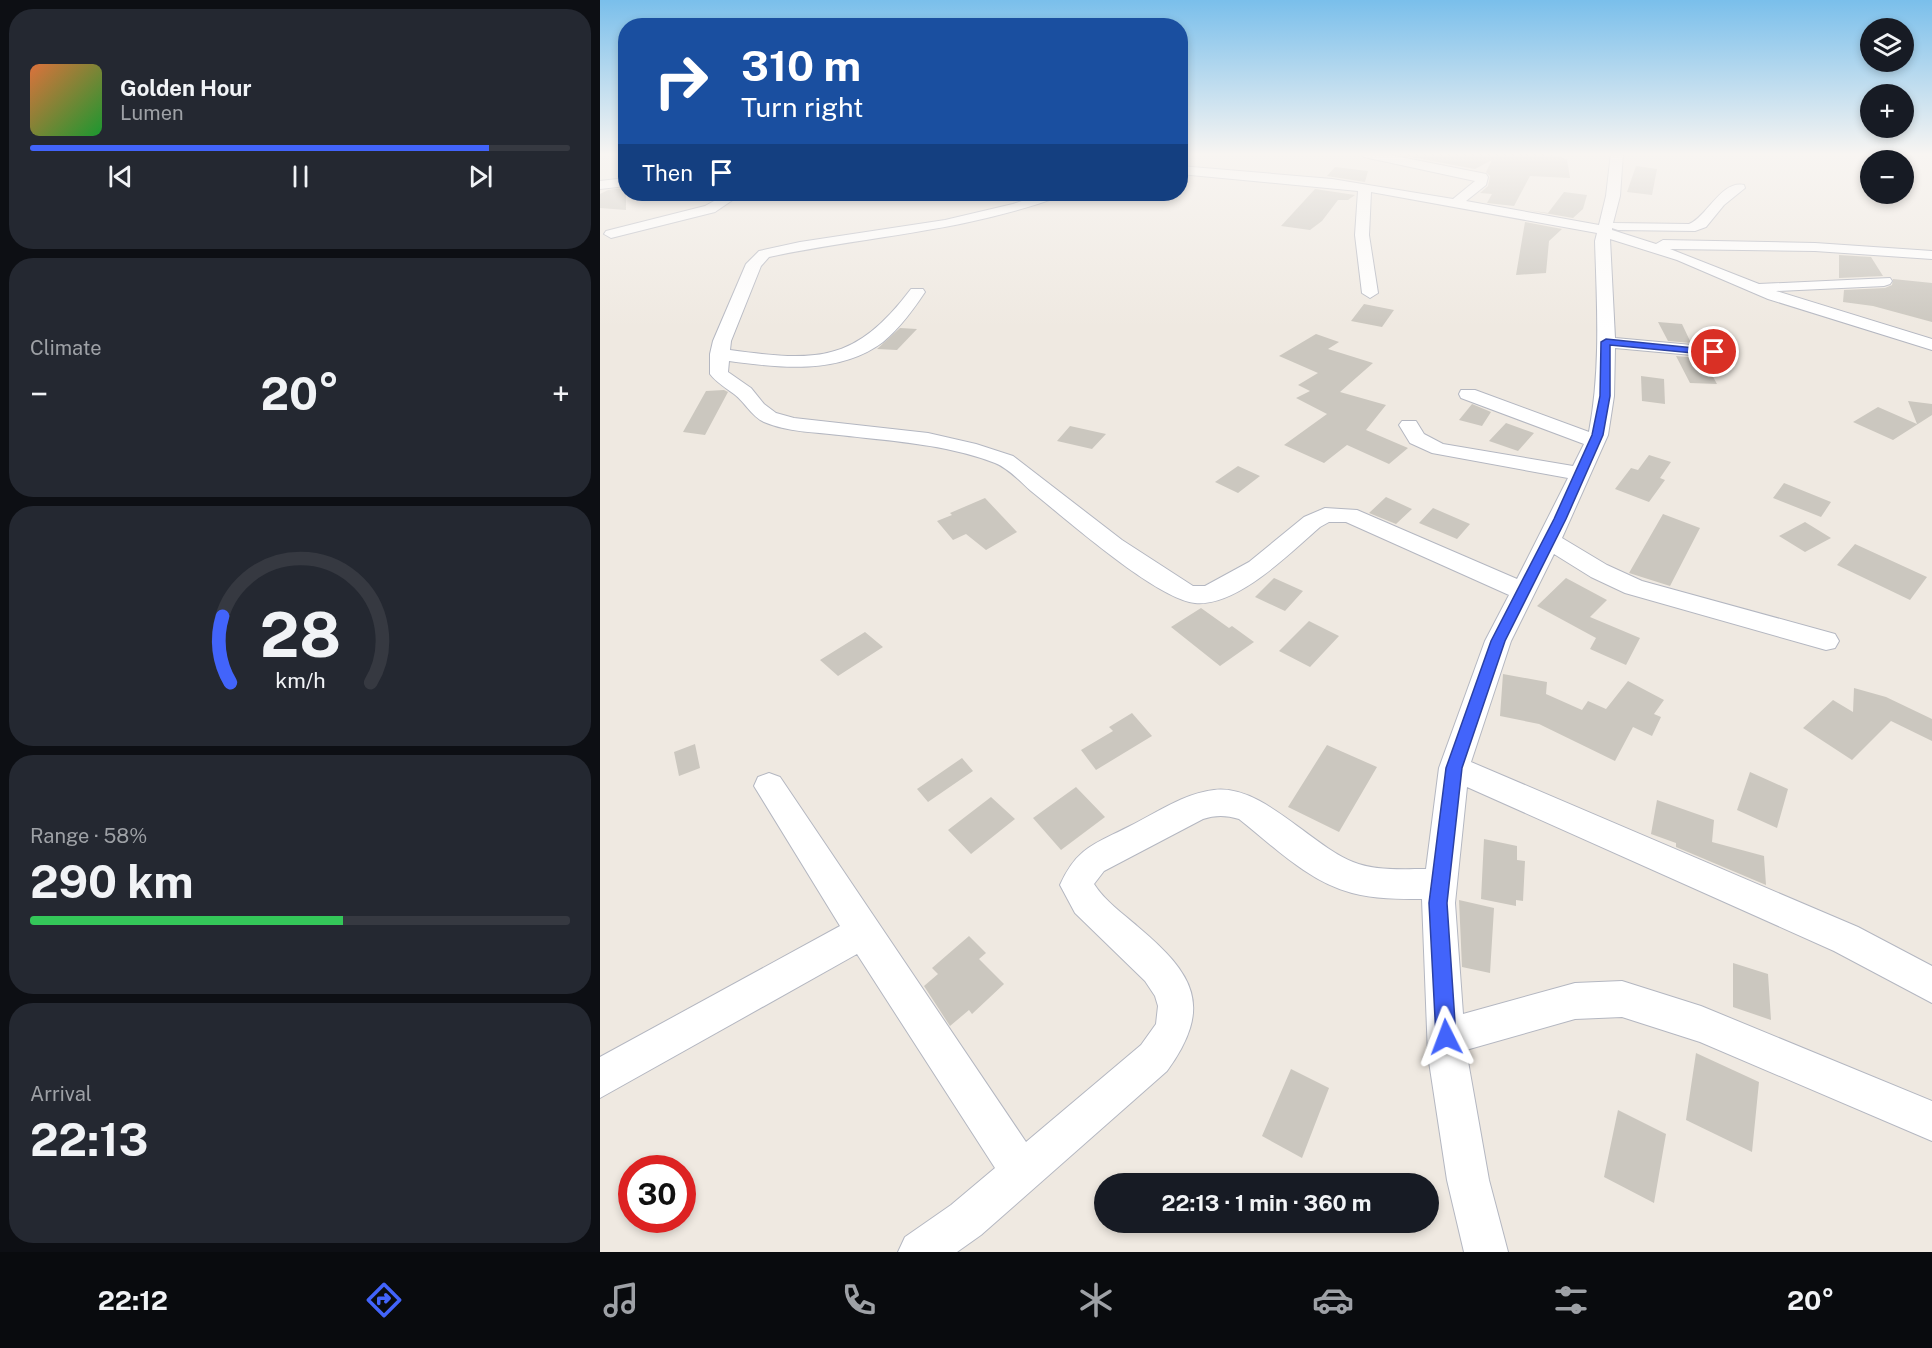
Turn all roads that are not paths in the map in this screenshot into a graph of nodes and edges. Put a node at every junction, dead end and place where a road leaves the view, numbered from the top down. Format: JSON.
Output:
{"nodes":[{"id":1,"x":700,"y":211,"type":"edge"},
{"id":2,"x":1003,"y":211,"type":"edge"},
{"id":3,"x":1364,"y":211,"type":"edge"},
{"id":4,"x":1504,"y":211,"type":"edge"},
{"id":5,"x":1609,"y":211,"type":"edge"},
{"id":6,"x":1711,"y":211,"type":"edge"},
{"id":7,"x":1605,"y":229,"type":"junction"},
{"id":8,"x":611,"y":234,"type":"dead end"},
{"id":9,"x":1642,"y":243,"type":"junction"},
{"id":10,"x":1932,"y":255,"type":"edge"},
{"id":11,"x":1884,"y":281,"type":"dead end"},
{"id":12,"x":1755,"y":288,"type":"junction"},
{"id":13,"x":917,"y":292,"type":"dead end"},
{"id":14,"x":1370,"y":293,"type":"dead end"},
{"id":15,"x":1606,"y":342,"type":"junction"},
{"id":16,"x":1932,"y":345,"type":"edge"},
{"id":17,"x":1714,"y":352,"type":"dead end"},
{"id":18,"x":719,"y":354,"type":"junction"},
{"id":19,"x":1468,"y":393,"type":"dead end"},
{"id":20,"x":1409,"y":425,"type":"dead end"},
{"id":21,"x":1595,"y":441,"type":"junction"},
{"id":22,"x":1580,"y":474,"type":"junction"},
{"id":23,"x":1549,"y":541,"type":"junction"},
{"id":24,"x":1523,"y":591,"type":"junction"},
{"id":25,"x":1826,"y":641,"type":"dead end"},
{"id":26,"x":1454,"y":768,"type":"junction"},
{"id":27,"x":769,"y":786,"type":"dead end"},
{"id":28,"x":1440,"y":884,"type":"junction"},
{"id":29,"x":863,"y":932,"type":"junction"},
{"id":30,"x":1932,"y":985,"type":"edge"},
{"id":31,"x":1446,"y":1037,"type":"junction"},
{"id":32,"x":600,"y":1079,"type":"edge"},
{"id":33,"x":1932,"y":1121,"type":"edge"},
{"id":34,"x":1022,"y":1172,"type":"junction"},
{"id":35,"x":920,"y":1252,"type":"edge"},
{"id":36,"x":1486,"y":1252,"type":"edge"}],
"edges":[{"from":1,"to":8,"type":"street"},
{"from":2,"to":18,"type":"street"},
{"from":3,"to":14,"type":"street"},
{"from":4,"to":7,"type":"street"},
{"from":5,"to":7,"type":"street"},
{"from":6,"to":7,"type":"street"},
{"from":7,"to":9,"type":"street"},
{"from":7,"to":15,"type":"street"},
{"from":9,"to":10,"type":"street"},
{"from":9,"to":12,"type":"street"},
{"from":11,"to":12,"type":"street"},
{"from":12,"to":16,"type":"street"},
{"from":13,"to":18,"type":"street"},
{"from":15,"to":17,"type":"street"},
{"from":15,"to":21,"type":"street"},
{"from":18,"to":24,"type":"street"},
{"from":19,"to":21,"type":"street"},
{"from":20,"to":22,"type":"street"},
{"from":21,"to":22,"type":"street"},
{"from":22,"to":23,"type":"street"},
{"from":23,"to":24,"type":"street"},
{"from":23,"to":25,"type":"street"},
{"from":24,"to":26,"type":"street"},
{"from":26,"to":28,"type":"street"},
{"from":26,"to":30,"type":"street"},
{"from":27,"to":29,"type":"street"},
{"from":28,"to":31,"type":"street"},
{"from":28,"to":34,"type":"street"},
{"from":29,"to":32,"type":"street"},
{"from":29,"to":34,"type":"street"},
{"from":31,"to":33,"type":"street"},
{"from":31,"to":36,"type":"street"},
{"from":34,"to":35,"type":"street"}]}
